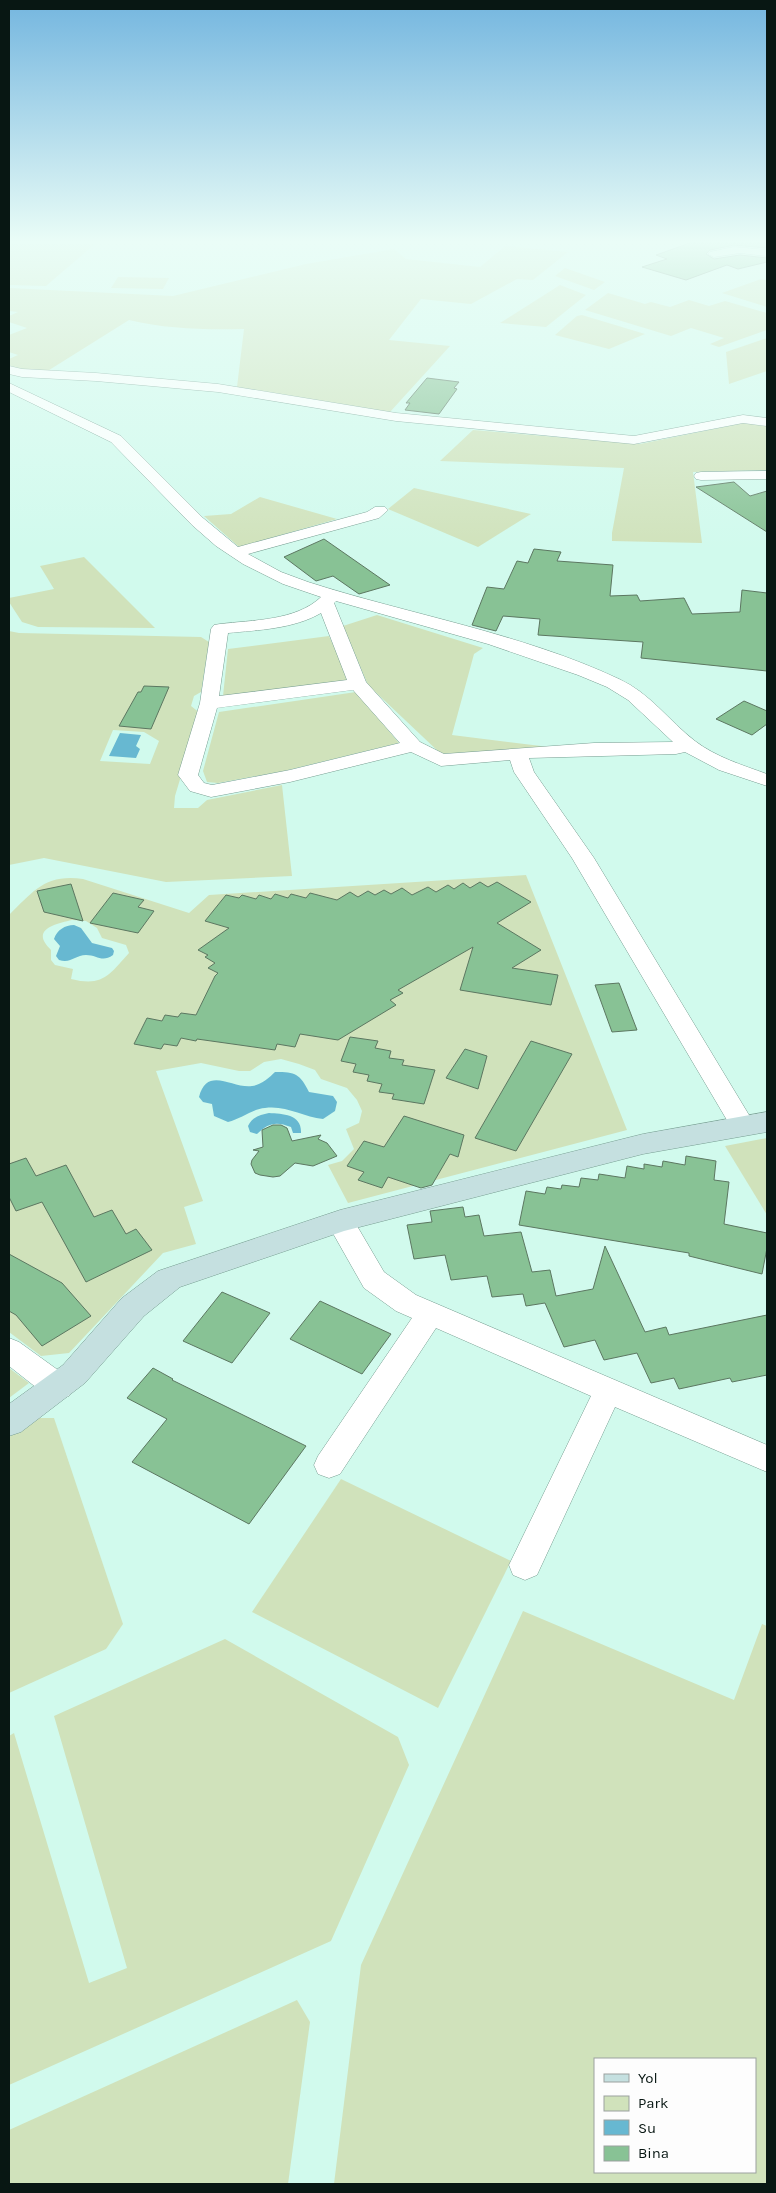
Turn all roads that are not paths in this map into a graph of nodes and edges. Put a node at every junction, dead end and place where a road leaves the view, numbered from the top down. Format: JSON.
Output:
{"nodes":[{"id":1,"x":15,"y":371,"type":"edge"},
{"id":2,"x":9,"y":381,"type":"edge"},
{"id":3,"x":9,"y":387,"type":"edge"},
{"id":4,"x":767,"y":422,"type":"edge"},
{"id":5,"x":767,"y":475,"type":"edge"},
{"id":6,"x":700,"y":476,"type":"dead end"},
{"id":7,"x":380,"y":510,"type":"dead end"},
{"id":8,"x":237,"y":552,"type":"junction"},
{"id":9,"x":329,"y":599,"type":"junction"},
{"id":10,"x":358,"y":684,"type":"junction"},
{"id":11,"x":209,"y":703,"type":"junction"},
{"id":12,"x":688,"y":745,"type":"junction"},
{"id":13,"x":413,"y":746,"type":"junction"},
{"id":14,"x":517,"y":753,"type":"junction"},
{"id":15,"x":767,"y":780,"type":"edge"},
{"id":16,"x":755,"y":1124,"type":"edge"},
{"id":17,"x":340,"y":1221,"type":"junction"},
{"id":18,"x":430,"y":1314,"type":"junction"},
{"id":19,"x":9,"y":1350,"type":"edge"},
{"id":20,"x":58,"y":1387,"type":"junction"},
{"id":21,"x":608,"y":1391,"type":"junction"},
{"id":22,"x":9,"y":1422,"type":"edge"},
{"id":23,"x":767,"y":1459,"type":"edge"},
{"id":24,"x":329,"y":1465,"type":"dead end"},
{"id":25,"x":525,"y":1565,"type":"dead end"}],
"edges":[{"from":1,"to":2,"type":"street"},
{"from":1,"to":4,"type":"street"},
{"from":3,"to":8,"type":"street"},
{"from":5,"to":6,"type":"street"},
{"from":7,"to":8,"type":"street"},
{"from":8,"to":9,"type":"street"},
{"from":9,"to":10,"type":"street"},
{"from":9,"to":11,"type":"street"},
{"from":9,"to":12,"type":"street"},
{"from":10,"to":11,"type":"street"},
{"from":10,"to":13,"type":"street"},
{"from":11,"to":13,"type":"street"},
{"from":12,"to":14,"type":"street"},
{"from":12,"to":15,"type":"street"},
{"from":13,"to":14,"type":"street"},
{"from":14,"to":16,"type":"street"},
{"from":16,"to":17,"type":"street"},
{"from":17,"to":18,"type":"street"},
{"from":17,"to":20,"type":"street"},
{"from":18,"to":21,"type":"street"},
{"from":18,"to":24,"type":"street"},
{"from":19,"to":20,"type":"street"},
{"from":20,"to":22,"type":"street"},
{"from":21,"to":23,"type":"street"},
{"from":21,"to":25,"type":"street"}]}
